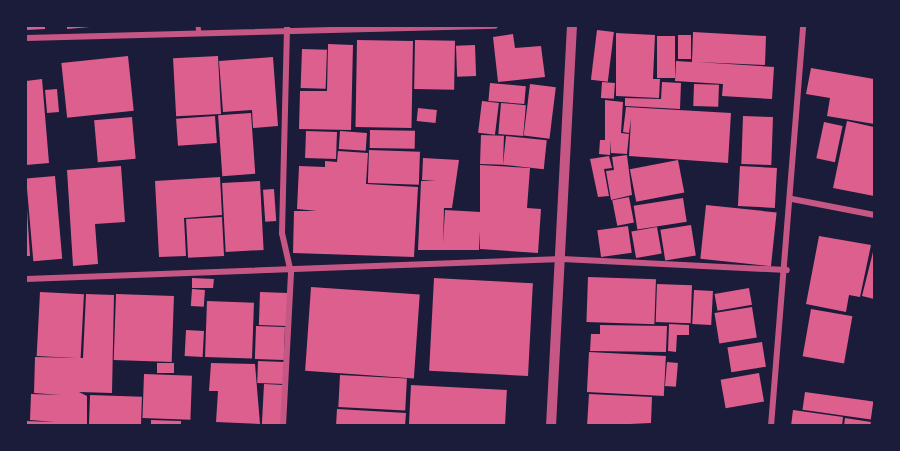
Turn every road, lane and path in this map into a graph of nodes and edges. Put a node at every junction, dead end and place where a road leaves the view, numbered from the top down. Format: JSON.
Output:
{"nodes":[{"id":1,"x":198,"y":26,"type":"edge"},
{"id":2,"x":288,"y":26,"type":"edge"},
{"id":3,"x":495,"y":26,"type":"edge"},
{"id":4,"x":572,"y":26,"type":"edge"},
{"id":5,"x":803,"y":26,"type":"edge"},
{"id":6,"x":199,"y":33,"type":"junction"},
{"id":7,"x":287,"y":35,"type":"junction"},
{"id":8,"x":26,"y":38,"type":"edge"},
{"id":9,"x":792,"y":200,"type":"junction"},
{"id":10,"x":874,"y":215,"type":"edge"},
{"id":11,"x":562,"y":259,"type":"junction"},
{"id":12,"x":787,"y":270,"type":"junction"},
{"id":13,"x":291,"y":273,"type":"junction"},
{"id":14,"x":26,"y":279,"type":"edge"},
{"id":15,"x":283,"y":426,"type":"edge"},
{"id":16,"x":551,"y":426,"type":"edge"},
{"id":17,"x":771,"y":426,"type":"edge"}],
"edges":[{"from":1,"to":6,"type":"lane"},
{"from":2,"to":7,"type":"street"},
{"from":3,"to":7,"type":"street"},
{"from":4,"to":11,"type":"street"},
{"from":5,"to":9,"type":"street"},
{"from":6,"to":7,"type":"street"},
{"from":6,"to":8,"type":"street"},
{"from":7,"to":13,"type":"street"},
{"from":9,"to":10,"type":"street"},
{"from":9,"to":12,"type":"street"},
{"from":11,"to":12,"type":"street"},
{"from":11,"to":13,"type":"street"},
{"from":11,"to":16,"type":"street"},
{"from":12,"to":17,"type":"street"},
{"from":13,"to":14,"type":"street"},
{"from":13,"to":15,"type":"street"}]}
